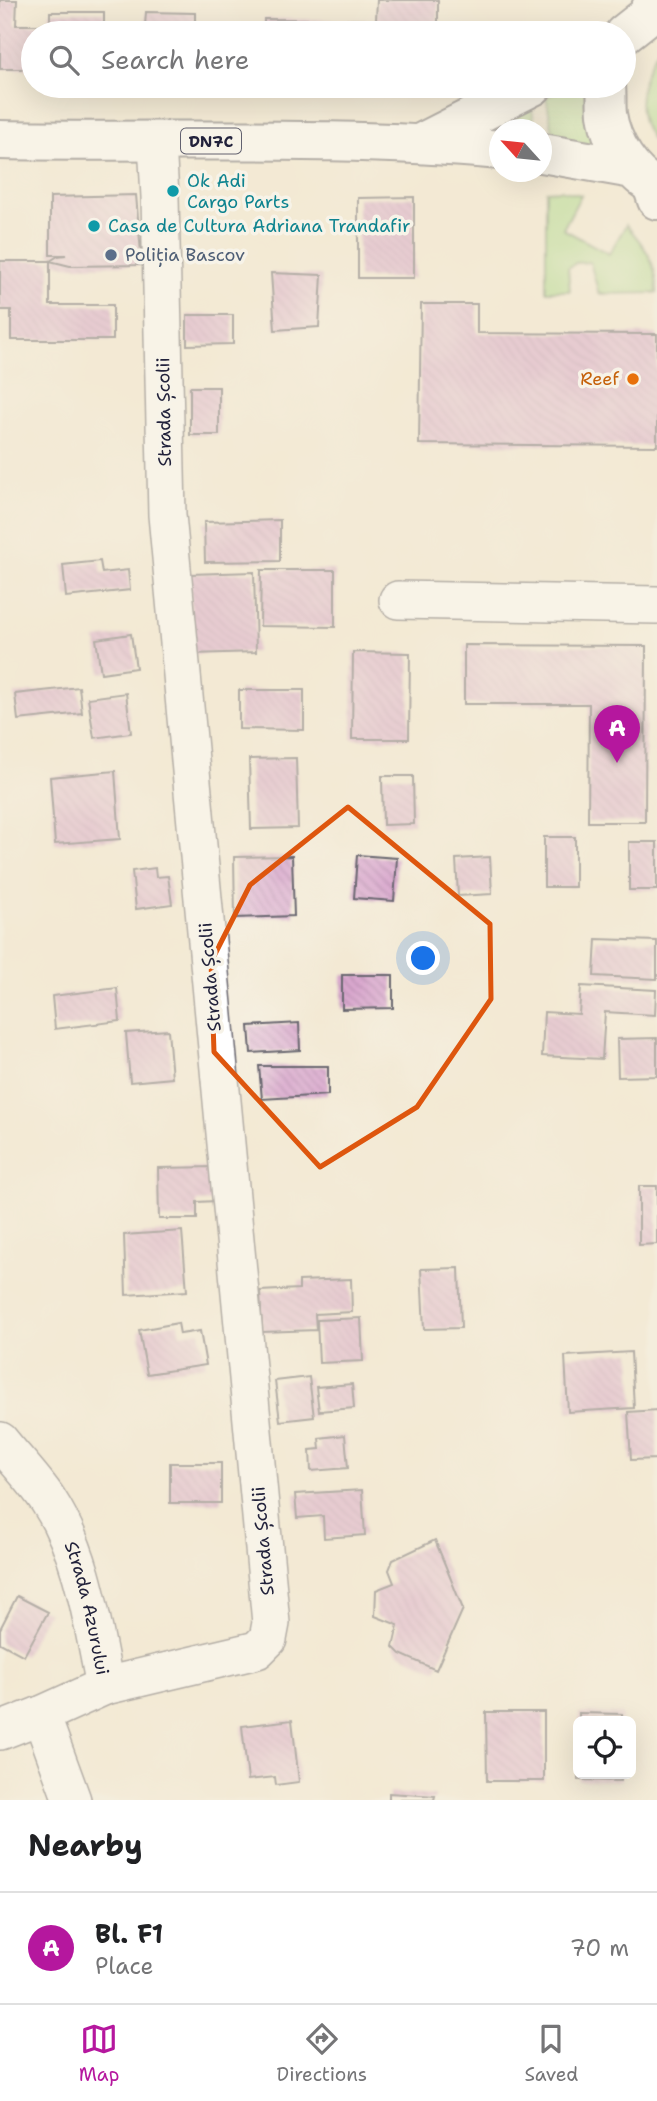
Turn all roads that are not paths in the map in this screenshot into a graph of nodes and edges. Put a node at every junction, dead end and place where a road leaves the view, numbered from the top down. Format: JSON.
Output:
{"nodes":[{"id":1,"x":509,"y":98,"type":"edge"},
{"id":2,"x":607,"y":98,"type":"edge"},
{"id":3,"x":0,"y":140,"type":"edge"},
{"id":4,"x":157,"y":142,"type":"junction"},
{"id":5,"x":421,"y":143,"type":"junction"},
{"id":6,"x":489,"y":149,"type":"edge"},
{"id":7,"x":552,"y":156,"type":"edge"},
{"id":8,"x":650,"y":185,"type":"edge"},
{"id":9,"x":398,"y":600,"type":"dead end"},
{"id":10,"x":657,"y":605,"type":"edge"},
{"id":11,"x":0,"y":1441,"type":"edge"},
{"id":12,"x":105,"y":1686,"type":"junction"},
{"id":13,"x":41,"y":1715,"type":"junction"},
{"id":14,"x":0,"y":1731,"type":"edge"},
{"id":15,"x":72,"y":1800,"type":"edge"}],
"edges":[{"from":1,"to":5,"type":"main road","number":"DN7C"},
{"from":2,"to":8,"type":"main road"},
{"from":3,"to":4,"type":"main road","number":"DN7C"},
{"from":4,"to":5,"type":"main road","number":"DN7C"},
{"from":4,"to":12,"type":"street","name":"Strada Școlii"},
{"from":5,"to":6,"type":"main road","number":"DN7C"},
{"from":7,"to":8,"type":"main road"},
{"from":9,"to":10,"type":"street"},
{"from":11,"to":12,"type":"street","name":"Strada Azurului"},
{"from":12,"to":13,"type":"street","name":"Strada Azurului"},
{"from":13,"to":14,"type":"street","name":"Strada Azurului"},
{"from":13,"to":15,"type":"street"}]}
